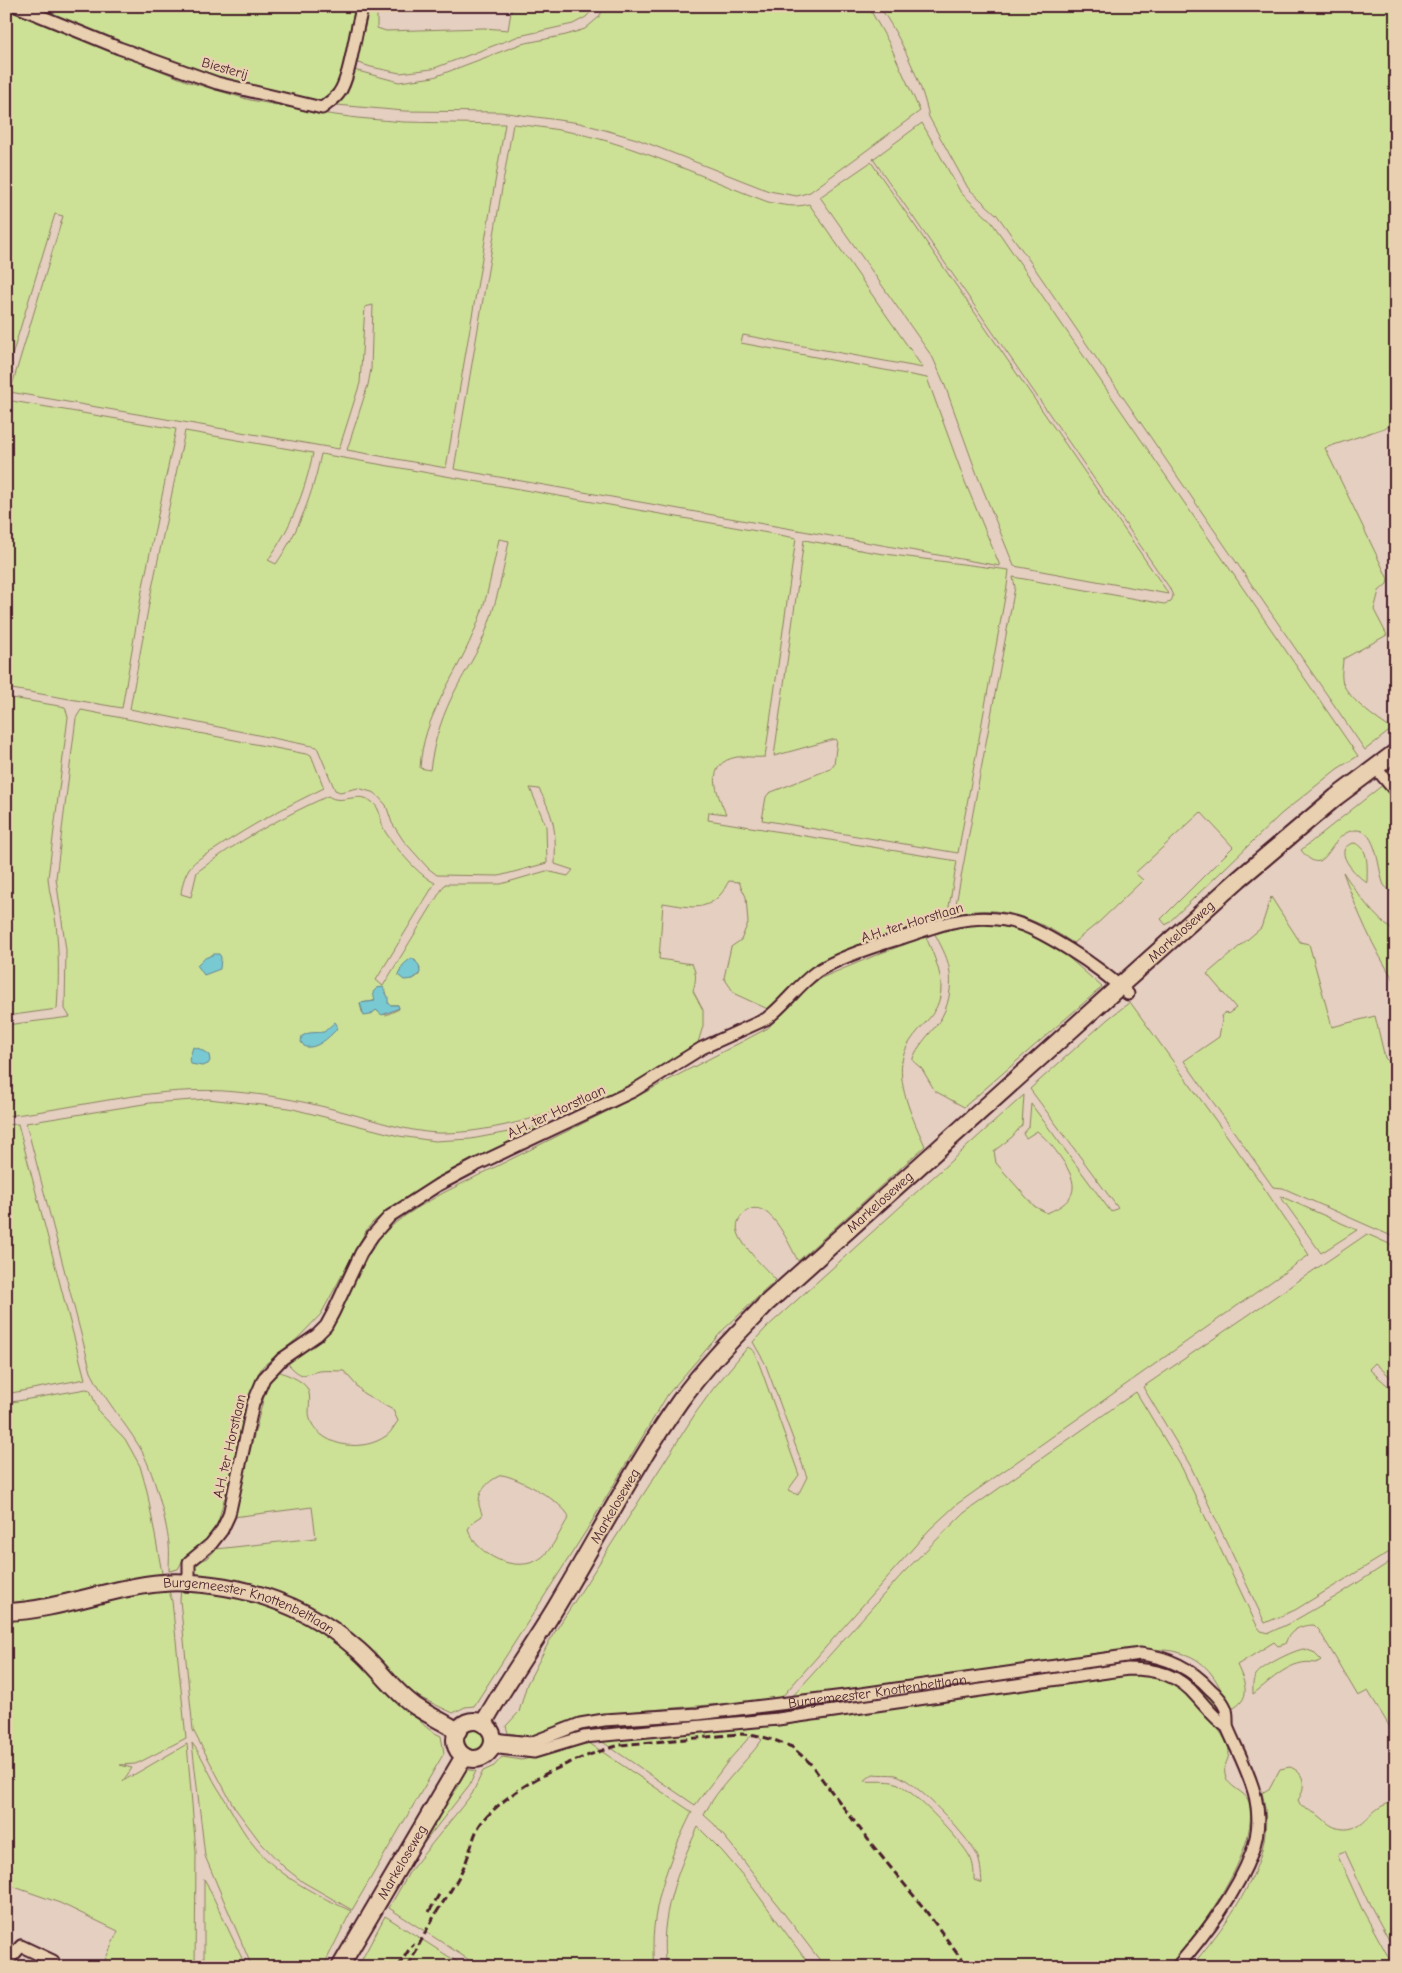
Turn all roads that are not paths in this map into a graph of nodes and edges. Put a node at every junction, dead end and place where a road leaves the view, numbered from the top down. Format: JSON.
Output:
{"nodes":[{"id":1,"x":16,"y":6,"type":"edge"},
{"id":2,"x":363,"y":6,"type":"edge"},
{"id":3,"x":1396,"y":752,"type":"edge"},
{"id":4,"x":1375,"y":767,"type":"junction"},
{"id":5,"x":1396,"y":792,"type":"edge"},
{"id":6,"x":1124,"y":990,"type":"junction"},
{"id":7,"x":189,"y":1583,"type":"junction"},
{"id":8,"x":6,"y":1612,"type":"edge"},
{"id":9,"x":1025,"y":1670,"type":"junction"},
{"id":10,"x":1027,"y":1683,"type":"junction"},
{"id":11,"x":484,"y":1724,"type":"junction"},
{"id":12,"x":1227,"y":1727,"type":"junction"},
{"id":13,"x":458,"y":1731,"type":"junction"},
{"id":14,"x":492,"y":1743,"type":"junction"},
{"id":15,"x":464,"y":1756,"type":"junction"},
{"id":16,"x":8,"y":1962,"type":"edge"},
{"id":17,"x":50,"y":1967,"type":"edge"},
{"id":18,"x":340,"y":1967,"type":"edge"},
{"id":19,"x":1177,"y":1967,"type":"edge"}],
"edges":[{"from":1,"to":2,"type":"street","name":"Biesterij"},
{"from":3,"to":4,"type":"main road","name":"Markeloseweg"},
{"from":4,"to":5,"type":"street"},
{"from":4,"to":6,"type":"main road","name":"Markeloseweg"},
{"from":6,"to":7,"type":"street","name":"A.H. ter Horstlaan"},
{"from":6,"to":11,"type":"main road","name":"Markeloseweg"},
{"from":7,"to":8,"type":"main road","name":"Burgemeester Knottenbeltlaan"},
{"from":7,"to":13,"type":"main road","name":"Burgemeester Knottenbeltlaan"},
{"from":9,"to":10,"type":"street"},
{"from":9,"to":12,"type":"street","name":"Burgemeester Knottenbeltlaan"},
{"from":9,"to":14,"type":"street","name":"Burgemeester Knottenbeltlaan"},
{"from":10,"to":12,"type":"street","name":"Burgemeester Knottenbeltlaan"},
{"from":10,"to":14,"type":"street","name":"Burgemeester Knottenbeltlaan"},
{"from":11,"to":13,"type":"main road"},
{"from":11,"to":14,"type":"main road"},
{"from":12,"to":19,"type":"street","name":"Burgemeester Knottenbeltlaan"},
{"from":13,"to":15,"type":"main road"},
{"from":14,"to":15,"type":"main road"},
{"from":15,"to":18,"type":"main road","name":"Markeloseweg"},
{"from":16,"to":17,"type":"street"}]}
